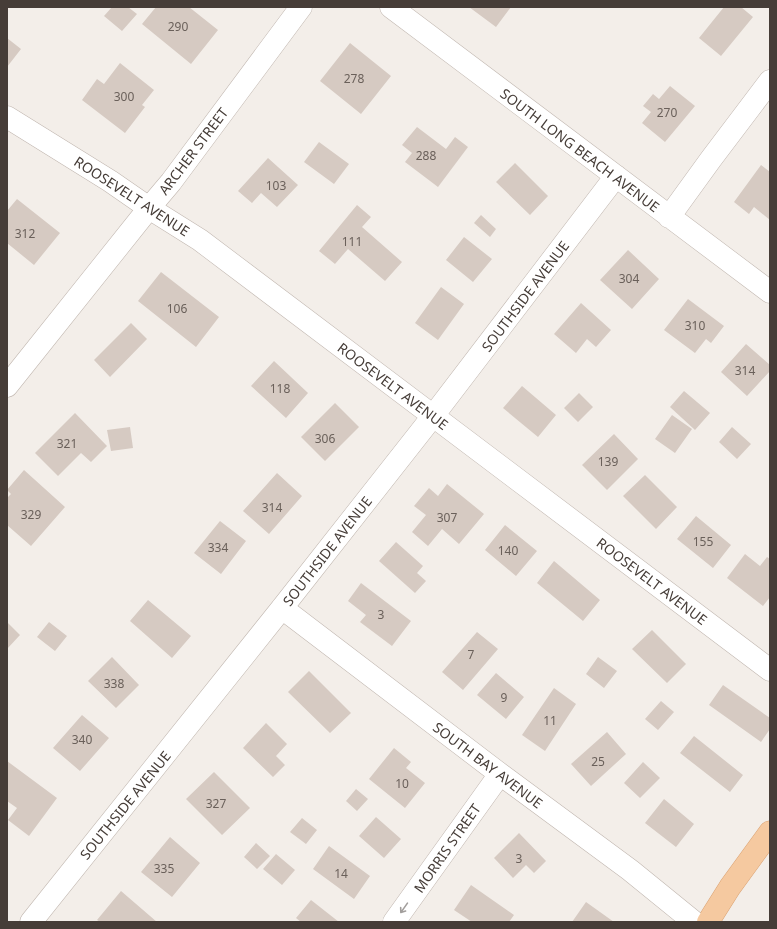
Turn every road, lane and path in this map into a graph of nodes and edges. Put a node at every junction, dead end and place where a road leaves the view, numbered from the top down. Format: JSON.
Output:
{"nodes":[{"id":1,"x":301,"y":7,"type":"edge"},
{"id":2,"x":391,"y":7,"type":"edge"},
{"id":3,"x":770,"y":80,"type":"edge"},
{"id":4,"x":7,"y":116,"type":"edge"},
{"id":5,"x":616,"y":176,"type":"junction"},
{"id":6,"x":149,"y":208,"type":"junction"},
{"id":7,"x":669,"y":217,"type":"junction"},
{"id":8,"x":770,"y":292,"type":"edge"},
{"id":9,"x":7,"y":386,"type":"edge"},
{"id":10,"x":433,"y":416,"type":"junction"},
{"id":11,"x":282,"y":608,"type":"junction"},
{"id":12,"x":770,"y":670,"type":"edge"},
{"id":13,"x":500,"y":774,"type":"junction"},
{"id":14,"x":770,"y":832,"type":"edge"},
{"id":15,"x":31,"y":922,"type":"edge"},
{"id":16,"x":394,"y":922,"type":"edge"},
{"id":17,"x":694,"y":922,"type":"edge"},
{"id":18,"x":708,"y":922,"type":"edge"}],
"edges":[{"from":1,"to":6,"type":"street","name":"ARCHER STREET"},
{"from":2,"to":5,"type":"street","name":"SOUTH LONG BEACH AVENUE"},
{"from":3,"to":7,"type":"street"},
{"from":4,"to":6,"type":"street","name":"ROOSEVELT AVENUE"},
{"from":5,"to":7,"type":"street","name":"SOUTH LONG BEACH AVENUE"},
{"from":5,"to":10,"type":"street","name":"SOUTHSIDE AVENUE"},
{"from":6,"to":9,"type":"street","name":"ARCHER STREET"},
{"from":6,"to":10,"type":"street","name":"ROOSEVELT AVENUE"},
{"from":7,"to":8,"type":"street","name":"SOUTH LONG BEACH AVENUE"},
{"from":10,"to":11,"type":"street","name":"SOUTHSIDE AVENUE"},
{"from":10,"to":12,"type":"street","name":"ROOSEVELT AVENUE"},
{"from":11,"to":13,"type":"street","name":"SOUTH BAY AVENUE"},
{"from":11,"to":15,"type":"street","name":"SOUTHSIDE AVENUE"},
{"from":13,"to":16,"type":"street","name":"MORRIS STREET","one_way":true},
{"from":13,"to":17,"type":"street","name":"SOUTH BAY AVENUE"},
{"from":14,"to":18,"type":"main road"}]}
